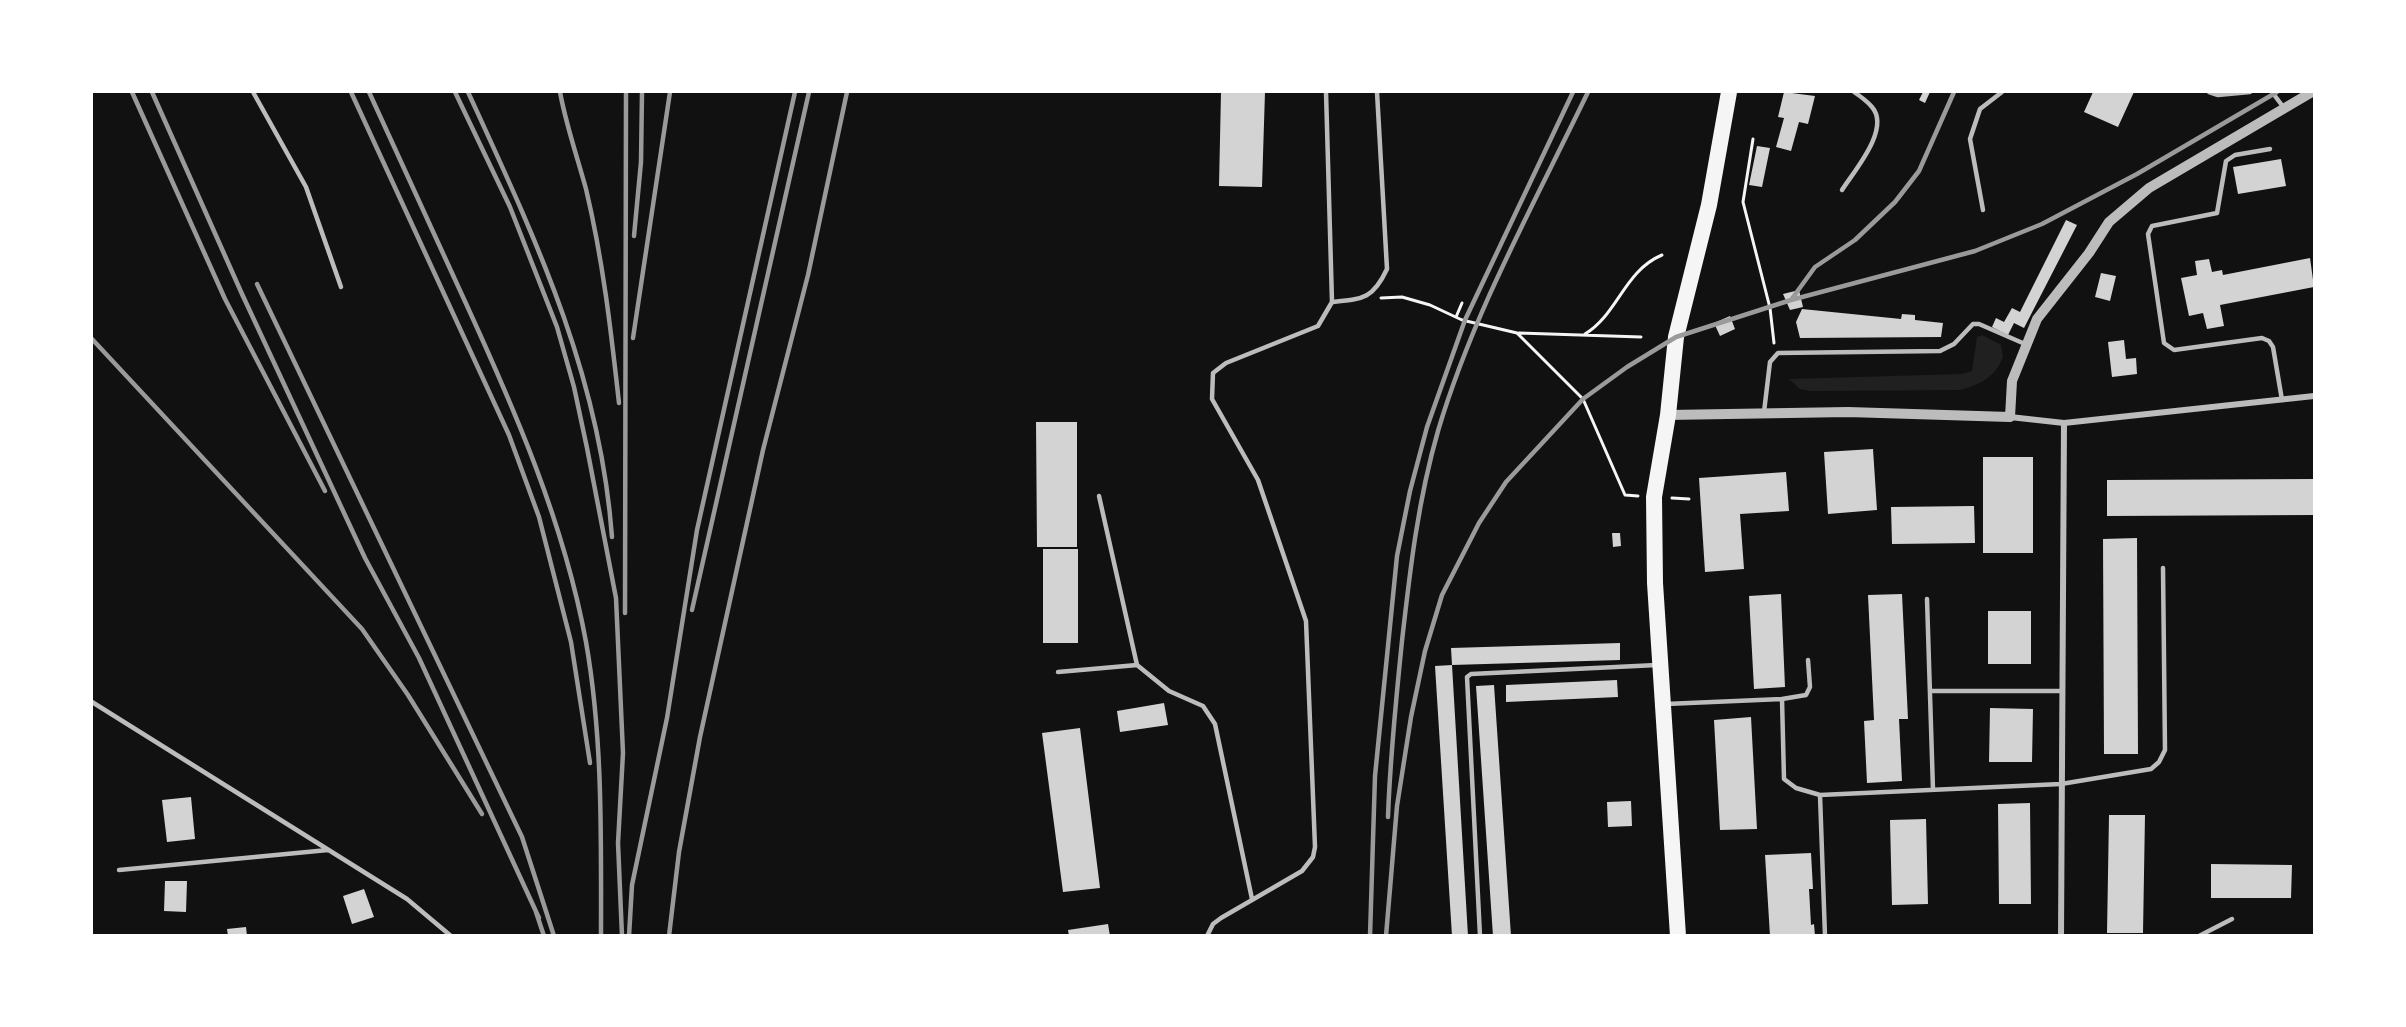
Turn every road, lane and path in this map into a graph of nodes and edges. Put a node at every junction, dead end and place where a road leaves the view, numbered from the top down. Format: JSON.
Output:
{"nodes":[{"id":1,"x":253,"y":92,"type":"edge"},
{"id":2,"x":1326,"y":92,"type":"edge"},
{"id":3,"x":1377,"y":92,"type":"edge"},
{"id":4,"x":1729,"y":92,"type":"edge"},
{"id":5,"x":1854,"y":92,"type":"edge"},
{"id":6,"x":2002,"y":92,"type":"edge"},
{"id":7,"x":2209,"y":92,"type":"edge"},
{"id":8,"x":2250,"y":92,"type":"edge"},
{"id":9,"x":2272,"y":92,"type":"edge"},
{"id":10,"x":2312,"y":92,"type":"edge"},
{"id":11,"x":2284,"y":108,"type":"junction"},
{"id":12,"x":1753,"y":139,"type":"dead end"},
{"id":13,"x":2270,"y":149,"type":"dead end"},
{"id":14,"x":1842,"y":190,"type":"dead end"},
{"id":15,"x":1983,"y":210,"type":"dead end"},
{"id":16,"x":1662,"y":255,"type":"dead end"},
{"id":17,"x":341,"y":287,"type":"dead end"},
{"id":18,"x":1359,"y":300,"type":"junction"},
{"id":19,"x":1332,"y":302,"type":"junction"},
{"id":20,"x":1462,"y":303,"type":"dead end"},
{"id":21,"x":1456,"y":317,"type":"junction"},
{"id":22,"x":1517,"y":333,"type":"junction"},
{"id":23,"x":1583,"y":335,"type":"junction"},
{"id":24,"x":1641,"y":337,"type":"dead end"},
{"id":25,"x":2025,"y":344,"type":"junction"},
{"id":26,"x":1778,"y":353,"type":"junction"},
{"id":27,"x":2314,"y":396,"type":"edge"},
{"id":28,"x":2282,"y":400,"type":"junction"},
{"id":29,"x":1764,"y":413,"type":"junction"},
{"id":30,"x":1668,"y":415,"type":"junction"},
{"id":31,"x":2010,"y":417,"type":"junction"},
{"id":32,"x":2064,"y":423,"type":"junction"},
{"id":33,"x":1099,"y":496,"type":"dead end"},
{"id":34,"x":1654,"y":497,"type":"junction"},
{"id":35,"x":1689,"y":499,"type":"dead end"},
{"id":36,"x":2163,"y":568,"type":"dead end"},
{"id":37,"x":1927,"y":599,"type":"dead end"},
{"id":38,"x":1808,"y":660,"type":"dead end"},
{"id":39,"x":1137,"y":665,"type":"junction"},
{"id":40,"x":1661,"y":665,"type":"junction"},
{"id":41,"x":1058,"y":672,"type":"dead end"},
{"id":42,"x":1930,"y":691,"type":"junction"},
{"id":43,"x":2061,"y":691,"type":"junction"},
{"id":44,"x":1782,"y":699,"type":"junction"},
{"id":45,"x":92,"y":702,"type":"edge"},
{"id":46,"x":1664,"y":704,"type":"junction"},
{"id":47,"x":2061,"y":784,"type":"junction"},
{"id":48,"x":1933,"y":790,"type":"junction"},
{"id":49,"x":1820,"y":795,"type":"junction"},
{"id":50,"x":328,"y":850,"type":"junction"},
{"id":51,"x":119,"y":870,"type":"dead end"},
{"id":52,"x":1252,"y":898,"type":"junction"},
{"id":53,"x":2232,"y":919,"type":"dead end"},
{"id":54,"x":451,"y":936,"type":"edge"},
{"id":55,"x":1207,"y":936,"type":"edge"},
{"id":56,"x":1480,"y":936,"type":"edge"},
{"id":57,"x":1678,"y":936,"type":"edge"},
{"id":58,"x":1825,"y":936,"type":"edge"},
{"id":59,"x":2061,"y":936,"type":"edge"},
{"id":60,"x":2199,"y":936,"type":"edge"}],
"edges":[{"from":1,"to":17,"type":"lane"},
{"from":2,"to":19,"type":"lane"},
{"from":3,"to":18,"type":"lane"},
{"from":4,"to":30,"type":"highway"},
{"from":5,"to":14,"type":"lane"},
{"from":6,"to":15,"type":"lane"},
{"from":7,"to":8,"type":"lane"},
{"from":9,"to":11,"type":"lane"},
{"from":10,"to":11,"type":"street"},
{"from":11,"to":25,"type":"street"},
{"from":12,"to":26,"type":"path"},
{"from":13,"to":28,"type":"lane"},
{"from":16,"to":23,"type":"path"},
{"from":18,"to":19,"type":"lane"},
{"from":18,"to":21,"type":"path"},
{"from":19,"to":52,"type":"lane"},
{"from":20,"to":21,"type":"path"},
{"from":21,"to":22,"type":"path"},
{"from":22,"to":23,"type":"path"},
{"from":22,"to":34,"type":"path"},
{"from":23,"to":24,"type":"path"},
{"from":25,"to":26,"type":"lane"},
{"from":25,"to":31,"type":"street"},
{"from":26,"to":29,"type":"lane"},
{"from":27,"to":28,"type":"street"},
{"from":28,"to":32,"type":"street"},
{"from":29,"to":30,"type":"street"},
{"from":29,"to":31,"type":"street"},
{"from":30,"to":34,"type":"highway"},
{"from":31,"to":32,"type":"street"},
{"from":32,"to":43,"type":"street"},
{"from":33,"to":39,"type":"lane"},
{"from":34,"to":35,"type":"path"},
{"from":34,"to":40,"type":"highway"},
{"from":36,"to":47,"type":"lane"},
{"from":37,"to":42,"type":"lane"},
{"from":38,"to":44,"type":"lane"},
{"from":39,"to":41,"type":"lane"},
{"from":39,"to":52,"type":"lane"},
{"from":40,"to":46,"type":"highway"},
{"from":40,"to":56,"type":"lane"},
{"from":42,"to":43,"type":"lane"},
{"from":42,"to":48,"type":"lane"},
{"from":43,"to":47,"type":"street"},
{"from":44,"to":46,"type":"lane"},
{"from":44,"to":49,"type":"lane"},
{"from":45,"to":50,"type":"lane"},
{"from":46,"to":57,"type":"highway"},
{"from":47,"to":48,"type":"lane"},
{"from":47,"to":59,"type":"street"},
{"from":48,"to":49,"type":"lane"},
{"from":49,"to":58,"type":"lane"},
{"from":50,"to":51,"type":"lane"},
{"from":50,"to":54,"type":"lane"},
{"from":52,"to":55,"type":"lane"},
{"from":53,"to":60,"type":"lane"}]}
